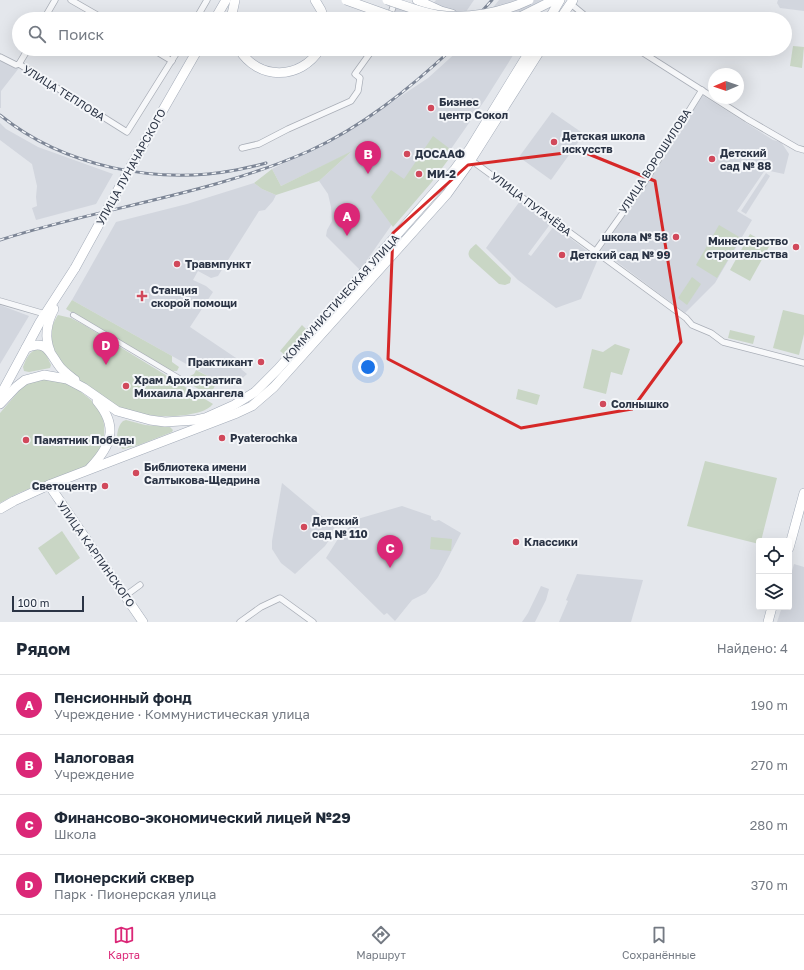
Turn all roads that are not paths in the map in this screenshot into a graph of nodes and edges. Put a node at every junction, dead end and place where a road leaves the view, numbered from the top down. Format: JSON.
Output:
{"nodes":[{"id":1,"x":55,"y":0,"type":"edge"},
{"id":2,"x":72,"y":0,"type":"edge"},
{"id":3,"x":207,"y":0,"type":"edge"},
{"id":4,"x":235,"y":0,"type":"edge"},
{"id":5,"x":315,"y":0,"type":"edge"},
{"id":6,"x":346,"y":0,"type":"edge"},
{"id":7,"x":387,"y":0,"type":"edge"},
{"id":8,"x":393,"y":0,"type":"edge"},
{"id":9,"x":417,"y":0,"type":"edge"},
{"id":10,"x":529,"y":0,"type":"edge"},
{"id":11,"x":555,"y":0,"type":"edge"},
{"id":12,"x":560,"y":0,"type":"edge"},
{"id":13,"x":224,"y":1,"type":"edge"},
{"id":14,"x":572,"y":2,"type":"edge"},
{"id":15,"x":203,"y":3,"type":"edge"},
{"id":16,"x":48,"y":12,"type":"edge"},
{"id":17,"x":92,"y":12,"type":"edge"},
{"id":18,"x":218,"y":12,"type":"edge"},
{"id":19,"x":232,"y":12,"type":"edge"},
{"id":20,"x":322,"y":12,"type":"edge"},
{"id":21,"x":379,"y":12,"type":"edge"},
{"id":22,"x":391,"y":12,"type":"edge"},
{"id":23,"x":424,"y":12,"type":"edge"},
{"id":24,"x":445,"y":12,"type":"edge"},
{"id":25,"x":488,"y":12,"type":"edge"},
{"id":26,"x":530,"y":12,"type":"edge"},
{"id":27,"x":551,"y":12,"type":"edge"},
{"id":28,"x":553,"y":12,"type":"edge"},
{"id":29,"x":565,"y":12,"type":"edge"},
{"id":30,"x":582,"y":12,"type":"edge"},
{"id":31,"x":24,"y":56,"type":"edge"},
{"id":32,"x":164,"y":56,"type":"edge"},
{"id":33,"x":175,"y":56,"type":"edge"},
{"id":34,"x":194,"y":56,"type":"edge"},
{"id":35,"x":244,"y":56,"type":"edge"},
{"id":36,"x":316,"y":56,"type":"edge"},
{"id":37,"x":368,"y":56,"type":"edge"},
{"id":38,"x":527,"y":56,"type":"edge"},
{"id":39,"x":536,"y":56,"type":"edge"},
{"id":40,"x":648,"y":56,"type":"edge"},
{"id":41,"x":0,"y":57,"type":"edge"},
{"id":42,"x":172,"y":61,"type":"junction"},
{"id":43,"x":19,"y":64,"type":"junction"},
{"id":44,"x":702,"y":90,"type":"junction"},
{"id":45,"x":242,"y":148,"type":"dead end"},
{"id":46,"x":804,"y":150,"type":"edge"},
{"id":47,"x":468,"y":158,"type":"junction"},
{"id":48,"x":595,"y":252,"type":"junction"},
{"id":49,"x":0,"y":300,"type":"edge"},
{"id":50,"x":48,"y":314,"type":"junction"},
{"id":51,"x":73,"y":315,"type":"dead end"},
{"id":52,"x":26,"y":348,"type":"junction"},
{"id":53,"x":50,"y":350,"type":"junction"},
{"id":54,"x":804,"y":363,"type":"edge"},
{"id":55,"x":179,"y":378,"type":"dead end"},
{"id":56,"x":84,"y":388,"type":"junction"},
{"id":57,"x":1,"y":394,"type":"edge"},
{"id":58,"x":0,"y":404,"type":"edge"},
{"id":59,"x":89,"y":469,"type":"junction"},
{"id":60,"x":48,"y":486,"type":"junction"},
{"id":61,"x":804,"y":493,"type":"edge"},
{"id":62,"x":0,"y":509,"type":"edge"},
{"id":63,"x":792,"y":538,"type":"edge"},
{"id":64,"x":140,"y":585,"type":"dead end"},
{"id":65,"x":125,"y":596,"type":"junction"},
{"id":66,"x":771,"y":610,"type":"edge"},
{"id":67,"x":143,"y":622,"type":"edge"},
{"id":68,"x":240,"y":622,"type":"edge"},
{"id":69,"x":313,"y":622,"type":"edge"},
{"id":70,"x":768,"y":622,"type":"edge"}],
"edges":[{"from":1,"to":16,"type":"street"},
{"from":2,"to":17,"type":"street"},
{"from":3,"to":15,"type":"street"},
{"from":4,"to":19,"type":"main road"},
{"from":5,"to":20,"type":"main road"},
{"from":6,"to":21,"type":"main road","bridge":true},
{"from":7,"to":23,"type":"main road","bridge":true},
{"from":8,"to":22,"type":"street"},
{"from":9,"to":24,"type":"main road","bridge":true},
{"from":10,"to":25,"type":"main road","bridge":true},
{"from":11,"to":26,"type":"main road"},
{"from":11,"to":27,"type":"main road"},
{"from":12,"to":28,"type":"main road"},
{"from":13,"to":18,"type":"main road"},
{"from":14,"to":29,"type":"main road"},
{"from":14,"to":30,"type":"street"},
{"from":31,"to":43,"type":"street"},
{"from":32,"to":42,"type":"street"},
{"from":33,"to":42,"type":"street"},
{"from":34,"to":50,"type":"main road","name":"УЛИЦА ЛУНАЧАРСКОГО","bridge":true},
{"from":35,"to":36,"type":"main road"},
{"from":37,"to":45,"type":"street"},
{"from":38,"to":47,"type":"main road","name":"КОММУНИСТИЧЕСКАЯ УЛИЦА"},
{"from":39,"to":47,"type":"main road","name":"КОММУНИСТИЧЕСКАЯ УЛИЦА"},
{"from":40,"to":44,"type":"street"},
{"from":41,"to":43,"type":"street","name":"УЛИЦА ТЕПЛОВА"},
{"from":42,"to":43,"type":"street","name":"УЛИЦА ТЕПЛОВА"},
{"from":44,"to":46,"type":"street"},
{"from":44,"to":48,"type":"street","name":"УЛИЦА ВОРОШИЛОВА"},
{"from":47,"to":48,"type":"street","name":"УЛИЦА ПУГАЧЁВА"},
{"from":47,"to":56,"type":"main road","name":"КОММУНИСТИЧЕСКАЯ УЛИЦА"},
{"from":47,"to":59,"type":"main road","name":"КОММУНИСТИЧЕСКАЯ УЛИЦА"},
{"from":48,"to":54,"type":"street","name":"УЛИЦА ПУГАЧЁВА"},
{"from":49,"to":50,"type":"street"},
{"from":50,"to":52,"type":"main road","name":"УЛИЦА ЛУНАЧАРСКОГО"},
{"from":50,"to":53,"type":"main road","name":"УЛИЦА ЛУНАЧАРСКОГО"},
{"from":51,"to":55,"type":"street"},
{"from":52,"to":53,"type":"main road"},
{"from":52,"to":57,"type":"main road","name":"УЛИЦА ЛУНАЧАРСКОГО"},
{"from":53,"to":56,"type":"main road"},
{"from":56,"to":58,"type":"main road"},
{"from":56,"to":59,"type":"main road"},
{"from":59,"to":60,"type":"main road","name":"КОММУНИСТИЧЕСКАЯ УЛИЦА"},
{"from":60,"to":62,"type":"main road","name":"КОММУНИСТИЧЕСКАЯ УЛИЦА"},
{"from":60,"to":65,"type":"main road","name":"УЛИЦА КАРПИНСКОГО"},
{"from":61,"to":63,"type":"main road"},
{"from":64,"to":65,"type":"street"},
{"from":65,"to":67,"type":"main road","name":"УЛИЦА КАРПИНСКОГО"},
{"from":66,"to":70,"type":"main road"},
{"from":68,"to":69,"type":"street"}]}
